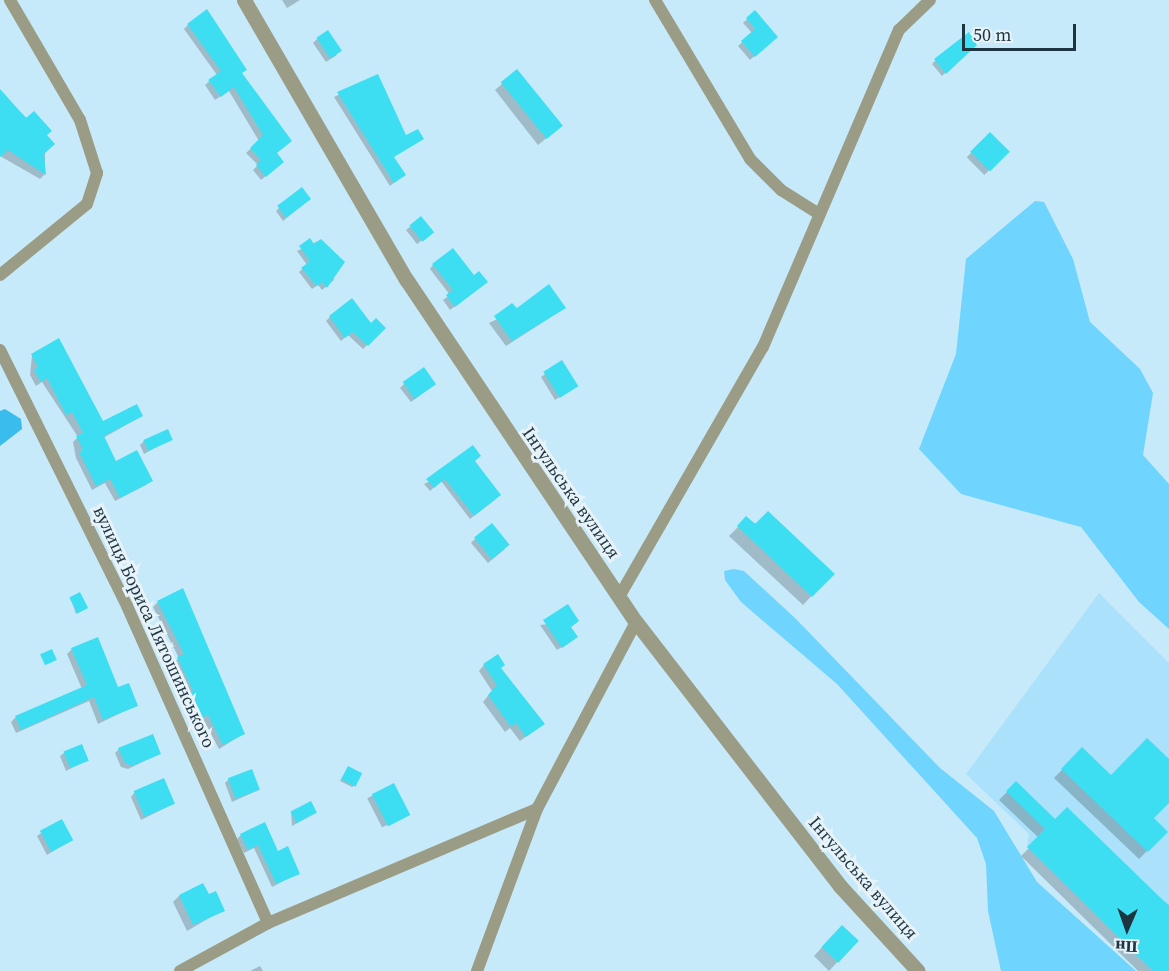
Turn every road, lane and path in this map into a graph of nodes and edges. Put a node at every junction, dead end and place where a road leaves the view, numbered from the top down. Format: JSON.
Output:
{"nodes":[{"id":1,"x":10,"y":0,"type":"edge"},
{"id":2,"x":244,"y":0,"type":"edge"},
{"id":3,"x":655,"y":0,"type":"edge"},
{"id":4,"x":930,"y":0,"type":"edge"},
{"id":5,"x":819,"y":214,"type":"junction"},
{"id":6,"x":0,"y":275,"type":"edge"},
{"id":7,"x":0,"y":350,"type":"edge"},
{"id":8,"x":619,"y":597,"type":"junction"},
{"id":9,"x":636,"y":622,"type":"junction"},
{"id":10,"x":537,"y":809,"type":"junction"},
{"id":11,"x":268,"y":923,"type":"junction"},
{"id":12,"x":180,"y":971,"type":"edge"},
{"id":13,"x":477,"y":971,"type":"edge"},
{"id":14,"x":918,"y":971,"type":"edge"}],
"edges":[{"from":1,"to":6,"type":"street"},
{"from":2,"to":8,"type":"street","name":"Інгульська вулиця"},
{"from":3,"to":5,"type":"street"},
{"from":4,"to":5,"type":"street"},
{"from":5,"to":8,"type":"street"},
{"from":7,"to":11,"type":"street","name":"вулиця Бориса Лятошинського"},
{"from":8,"to":9,"type":"street","name":"Інгульська вулиця"},
{"from":9,"to":10,"type":"street"},
{"from":9,"to":14,"type":"street","name":"Інгульська вулиця"},
{"from":10,"to":11,"type":"street"},
{"from":10,"to":13,"type":"street"},
{"from":11,"to":12,"type":"street"}]}
